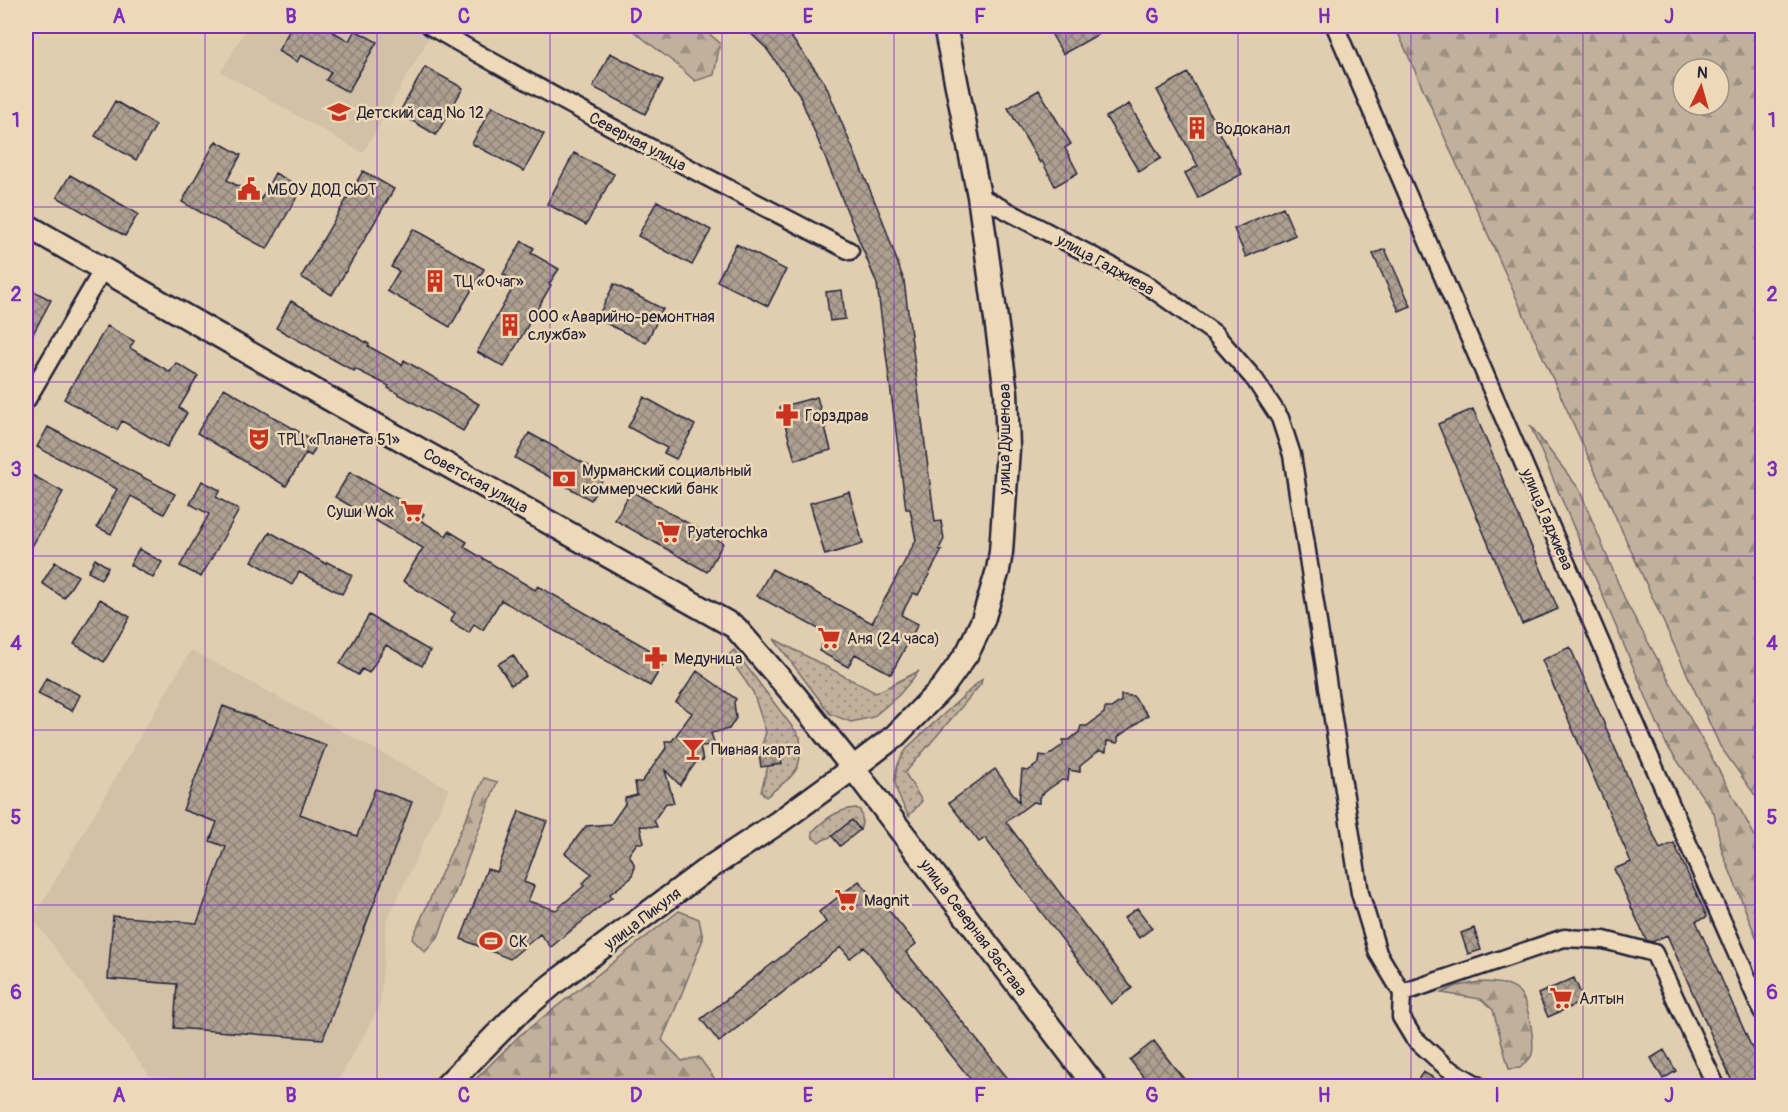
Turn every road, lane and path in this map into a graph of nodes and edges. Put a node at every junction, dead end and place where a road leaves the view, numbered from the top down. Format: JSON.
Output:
{"nodes":[{"id":1,"x":430,"y":26,"type":"edge"},
{"id":2,"x":945,"y":26,"type":"edge"},
{"id":3,"x":1335,"y":26,"type":"edge"},
{"id":4,"x":979,"y":196,"type":"junction"},
{"id":5,"x":26,"y":225,"type":"edge"},
{"id":6,"x":850,"y":250,"type":"dead end"},
{"id":7,"x":103,"y":269,"type":"junction"},
{"id":8,"x":26,"y":401,"type":"edge"},
{"id":9,"x":853,"y":768,"type":"junction"},
{"id":10,"x":1402,"y":993,"type":"junction"},
{"id":11,"x":1762,"y":1011,"type":"edge"},
{"id":12,"x":446,"y":1086,"type":"edge"},
{"id":13,"x":1095,"y":1086,"type":"edge"},
{"id":14,"x":1479,"y":1086,"type":"edge"},
{"id":15,"x":1716,"y":1086,"type":"edge"}],
"edges":[{"from":1,"to":6,"type":"street","name":"Северная улица"},
{"from":2,"to":4,"type":"street","name":"улица Душенова"},
{"from":3,"to":11,"type":"street","name":"улица Гаджиева"},
{"from":4,"to":9,"type":"street","name":"улица Душенова"},
{"from":4,"to":10,"type":"street","name":"улица Гаджиева"},
{"from":5,"to":7,"type":"street","name":"Советская улица"},
{"from":7,"to":8,"type":"street"},
{"from":7,"to":9,"type":"street","name":"Советская улица"},
{"from":9,"to":12,"type":"street","name":"улица Пикуля"},
{"from":9,"to":13,"type":"street","name":"улица Северная Застава"},
{"from":10,"to":14,"type":"street","name":"улица Гаджиева"},
{"from":10,"to":15,"type":"street"}]}
